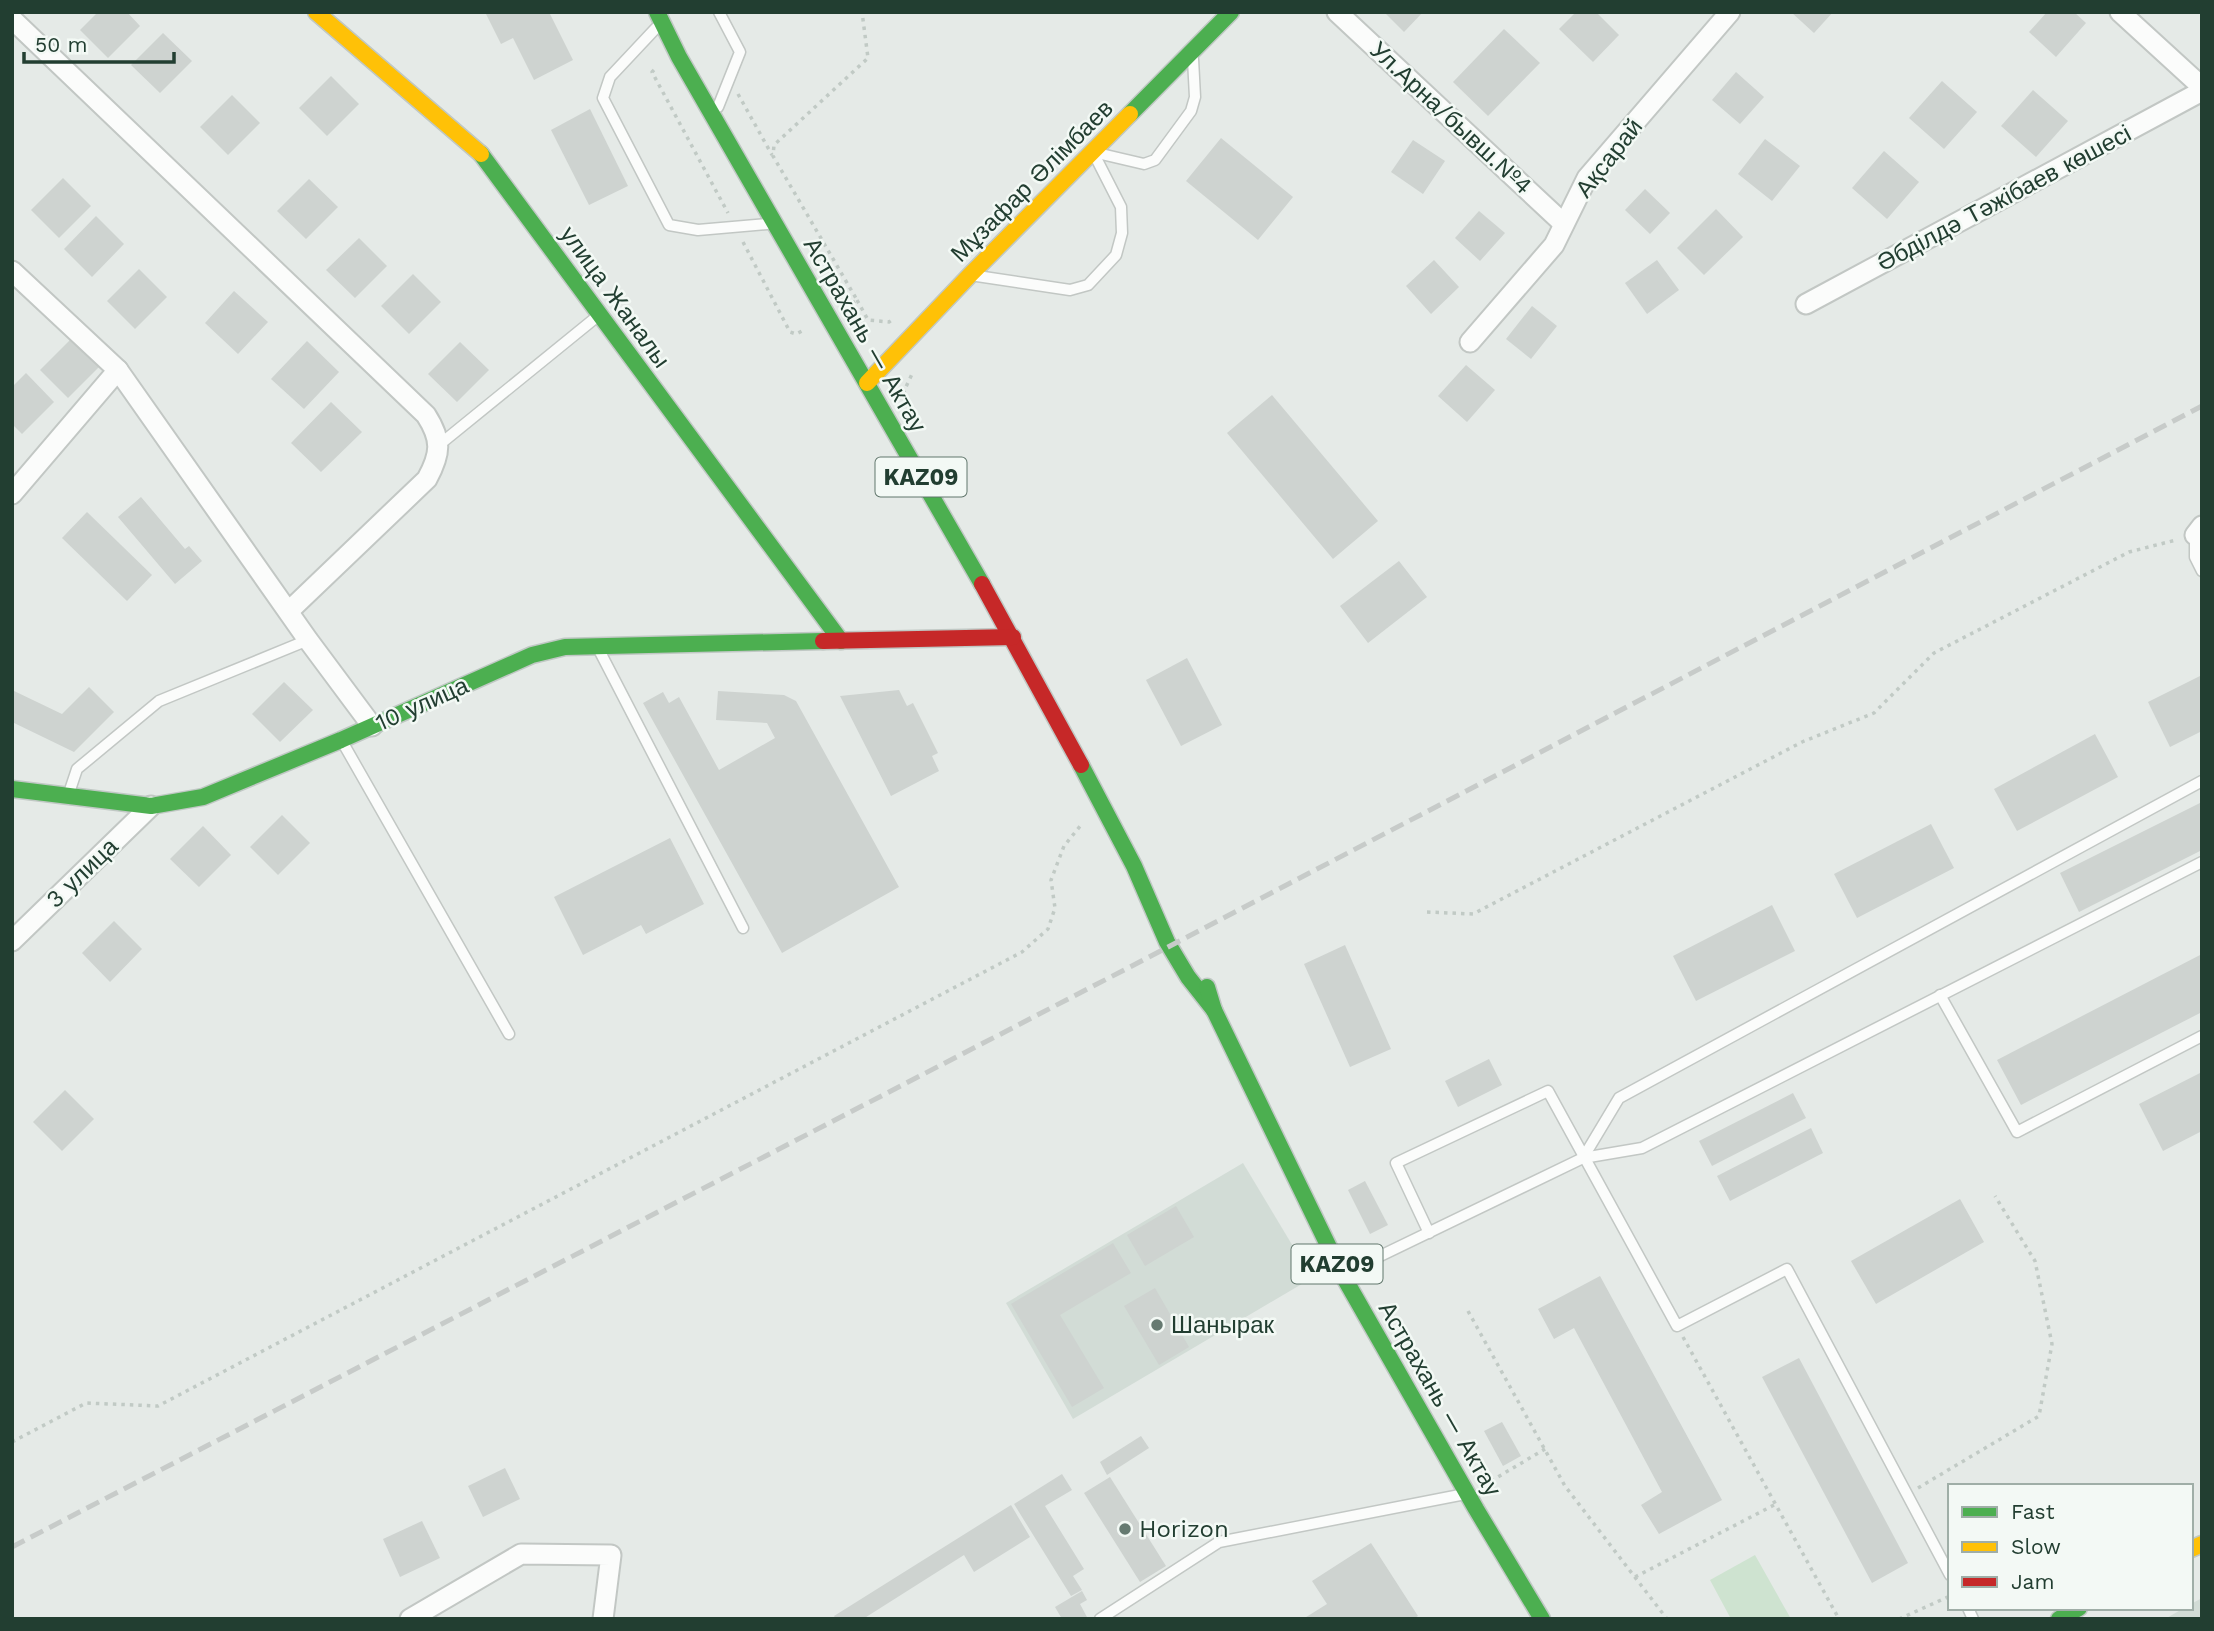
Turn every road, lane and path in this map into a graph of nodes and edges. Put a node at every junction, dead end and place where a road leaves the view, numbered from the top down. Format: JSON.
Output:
{"nodes":[{"id":1,"x":316,"y":12,"type":"edge"},
{"id":2,"x":719,"y":12,"type":"edge"},
{"id":3,"x":1231,"y":12,"type":"edge"},
{"id":4,"x":1337,"y":12,"type":"edge"},
{"id":5,"x":1730,"y":12,"type":"edge"},
{"id":6,"x":2120,"y":12,"type":"edge"},
{"id":7,"x":659,"y":17,"type":"edge"},
{"id":8,"x":12,"y":19,"type":"edge"},
{"id":9,"x":1192,"y":51,"type":"junction"},
{"id":10,"x":729,"y":79,"type":"junction"},
{"id":11,"x":2202,"y":89,"type":"edge"},
{"id":12,"x":714,"y":117,"type":"junction"},
{"id":13,"x":1093,"y":152,"type":"junction"},
{"id":14,"x":773,"y":156,"type":"dead end"},
{"id":15,"x":1564,"y":223,"type":"junction"},
{"id":16,"x":774,"y":224,"type":"junction"},
{"id":17,"x":12,"y":271,"type":"edge"},
{"id":18,"x":970,"y":275,"type":"junction"},
{"id":19,"x":1806,"y":304,"type":"dead end"},
{"id":20,"x":599,"y":314,"type":"junction"},
{"id":21,"x":1470,"y":342,"type":"dead end"},
{"id":22,"x":118,"y":370,"type":"junction"},
{"id":23,"x":914,"y":370,"type":"dead end"},
{"id":24,"x":867,"y":383,"type":"junction"},
{"id":25,"x":907,"y":403,"type":"dead end"},
{"id":26,"x":439,"y":445,"type":"junction"},
{"id":27,"x":12,"y":494,"type":"edge"},
{"id":28,"x":2198,"y":531,"type":"edge"},
{"id":29,"x":2202,"y":571,"type":"edge"},
{"id":30,"x":289,"y":611,"type":"junction"},
{"id":31,"x":1013,"y":637,"type":"junction"},
{"id":32,"x":308,"y":640,"type":"junction"},
{"id":33,"x":841,"y":642,"type":"junction"},
{"id":34,"x":597,"y":646,"type":"junction"},
{"id":35,"x":372,"y":726,"type":"junction"},
{"id":36,"x":341,"y":740,"type":"junction"},
{"id":37,"x":2202,"y":781,"type":"edge"},
{"id":38,"x":12,"y":789,"type":"edge"},
{"id":39,"x":68,"y":796,"type":"junction"},
{"id":40,"x":1100,"y":802,"type":"junction"},
{"id":41,"x":152,"y":806,"type":"junction"},
{"id":42,"x":2202,"y":862,"type":"edge"},
{"id":43,"x":1134,"y":866,"type":"junction"},
{"id":44,"x":1427,"y":912,"type":"dead end"},
{"id":45,"x":1178,"y":925,"type":"dead end"},
{"id":46,"x":743,"y":928,"type":"dead end"},
{"id":47,"x":12,"y":941,"type":"edge"},
{"id":48,"x":1194,"y":955,"type":"dead end"},
{"id":49,"x":1940,"y":995,"type":"junction"},
{"id":50,"x":1214,"y":1010,"type":"junction"},
{"id":51,"x":509,"y":1034,"type":"dead end"},
{"id":52,"x":2202,"y":1036,"type":"edge"},
{"id":53,"x":1583,"y":1158,"type":"junction"},
{"id":54,"x":1995,"y":1196,"type":"dead end"},
{"id":55,"x":1429,"y":1233,"type":"junction"},
{"id":56,"x":1342,"y":1274,"type":"junction"},
{"id":57,"x":1468,"y":1311,"type":"dead end"},
{"id":58,"x":1677,"y":1326,"type":"junction"},
{"id":59,"x":12,"y":1442,"type":"edge"},
{"id":60,"x":1545,"y":1449,"type":"junction"},
{"id":61,"x":1468,"y":1494,"type":"junction"},
{"id":62,"x":1907,"y":1494,"type":"junction"},
{"id":63,"x":1776,"y":1504,"type":"junction"},
{"id":64,"x":1476,"y":1509,"type":"junction"},
{"id":65,"x":1494,"y":1570,"type":"dead end"},
{"id":66,"x":1948,"y":1571,"type":"edge"},
{"id":67,"x":1635,"y":1577,"type":"junction"},
{"id":68,"x":1948,"y":1597,"type":"edge"},
{"id":69,"x":2075,"y":1610,"type":"edge"},
{"id":70,"x":410,"y":1619,"type":"edge"},
{"id":71,"x":603,"y":1619,"type":"edge"},
{"id":72,"x":1101,"y":1619,"type":"edge"},
{"id":73,"x":1542,"y":1619,"type":"edge"},
{"id":74,"x":1667,"y":1619,"type":"edge"},
{"id":75,"x":1839,"y":1619,"type":"edge"},
{"id":76,"x":1899,"y":1619,"type":"edge"},
{"id":77,"x":2059,"y":1619,"type":"edge"}],
"edges":[{"from":1,"to":20,"type":"main road","name":"улица Жаналы"},
{"from":2,"to":10,"type":"lane"},
{"from":3,"to":9,"type":"main road","name":"Мұзафар Әлімбаев"},
{"from":4,"to":15,"type":"street","name":"Ул.Арна/бывш.№4"},
{"from":5,"to":15,"type":"street","name":"Ақсарай"},
{"from":6,"to":11,"type":"street"},
{"from":7,"to":12,"type":"main road","name":"Астрахань — Актау","number":"KAZ09"},
{"from":7,"to":16,"type":"lane"},
{"from":8,"to":26,"type":"street"},
{"from":9,"to":13,"type":"main road","name":"Мұзафар Әлімбаев"},
{"from":9,"to":13,"type":"lane"},
{"from":10,"to":12,"type":"lane"},
{"from":10,"to":14,"type":"path"},
{"from":11,"to":19,"type":"street","name":"Әбділдә Тәжібаев көшесі"},
{"from":12,"to":16,"type":"main road","name":"Астрахань — Актау","number":"KAZ09"},
{"from":13,"to":18,"type":"main road","name":"Мұзафар Әлімбаев"},
{"from":13,"to":18,"type":"lane"},
{"from":15,"to":21,"type":"street","name":"Ақсарай"},
{"from":16,"to":24,"type":"main road","name":"Астрахань — Актау","number":"KAZ09"},
{"from":17,"to":22,"type":"street"},
{"from":18,"to":24,"type":"main road","name":"Мұзафар Әлімбаев"},
{"from":20,"to":26,"type":"lane"},
{"from":20,"to":33,"type":"main road","name":"улица Жаналы"},
{"from":22,"to":27,"type":"street"},
{"from":22,"to":30,"type":"street"},
{"from":23,"to":25,"type":"path"},
{"from":24,"to":31,"type":"main road","name":"Астрахань — Актау","number":"KAZ09"},
{"from":26,"to":30,"type":"street"},
{"from":28,"to":29,"type":"lane"},
{"from":28,"to":44,"type":"path"},
{"from":30,"to":32,"type":"street"},
{"from":31,"to":33,"type":"main road","name":"10 улица"},
{"from":31,"to":40,"type":"main road","name":"Астрахань — Актау","number":"KAZ09"},
{"from":32,"to":35,"type":"street"},
{"from":32,"to":39,"type":"lane"},
{"from":33,"to":34,"type":"main road","name":"10 улица"},
{"from":34,"to":35,"type":"main road","name":"10 улица"},
{"from":34,"to":46,"type":"lane"},
{"from":35,"to":36,"type":"main road","name":"10 улица"},
{"from":36,"to":41,"type":"main road","name":"10 улица"},
{"from":36,"to":51,"type":"lane"},
{"from":37,"to":53,"type":"lane"},
{"from":38,"to":39,"type":"main road","name":"10 улица"},
{"from":39,"to":41,"type":"main road","name":"10 улица"},
{"from":40,"to":43,"type":"main road","name":"Астрахань — Актау","number":"KAZ09"},
{"from":40,"to":59,"type":"path"},
{"from":41,"to":47,"type":"street","name":"3 улица"},
{"from":42,"to":49,"type":"lane"},
{"from":43,"to":45,"type":"main road","name":"Астрахань — Актау","number":"KAZ09"},
{"from":43,"to":50,"type":"main road","name":"Астрахань — Актау","number":"KAZ09"},
{"from":48,"to":50,"type":"main road","name":"Астрахань — Актау","number":"KAZ09"},
{"from":49,"to":52,"type":"lane"},
{"from":49,"to":53,"type":"lane"},
{"from":50,"to":56,"type":"main road","name":"Астрахань — Актау","number":"KAZ09"},
{"from":53,"to":55,"type":"lane"},
{"from":53,"to":55,"type":"lane"},
{"from":53,"to":58,"type":"lane"},
{"from":54,"to":62,"type":"path"},
{"from":55,"to":56,"type":"lane"},
{"from":56,"to":61,"type":"main road","name":"Астрахань — Актау","number":"KAZ09"},
{"from":57,"to":60,"type":"path"},
{"from":58,"to":62,"type":"lane"},
{"from":58,"to":63,"type":"path"},
{"from":60,"to":61,"type":"path"},
{"from":60,"to":67,"type":"path"},
{"from":61,"to":64,"type":"main road","name":"Астрахань — Актау","number":"KAZ09"},
{"from":61,"to":72,"type":"lane"},
{"from":62,"to":66,"type":"lane"},
{"from":63,"to":67,"type":"path"},
{"from":63,"to":75,"type":"path"},
{"from":64,"to":65,"type":"main road"},
{"from":64,"to":73,"type":"main road","name":"Астрахань — Актау","number":"KAZ09"},
{"from":67,"to":74,"type":"path"},
{"from":68,"to":76,"type":"path"},
{"from":69,"to":77,"type":"main road"},
{"from":70,"to":71,"type":"street"}]}
